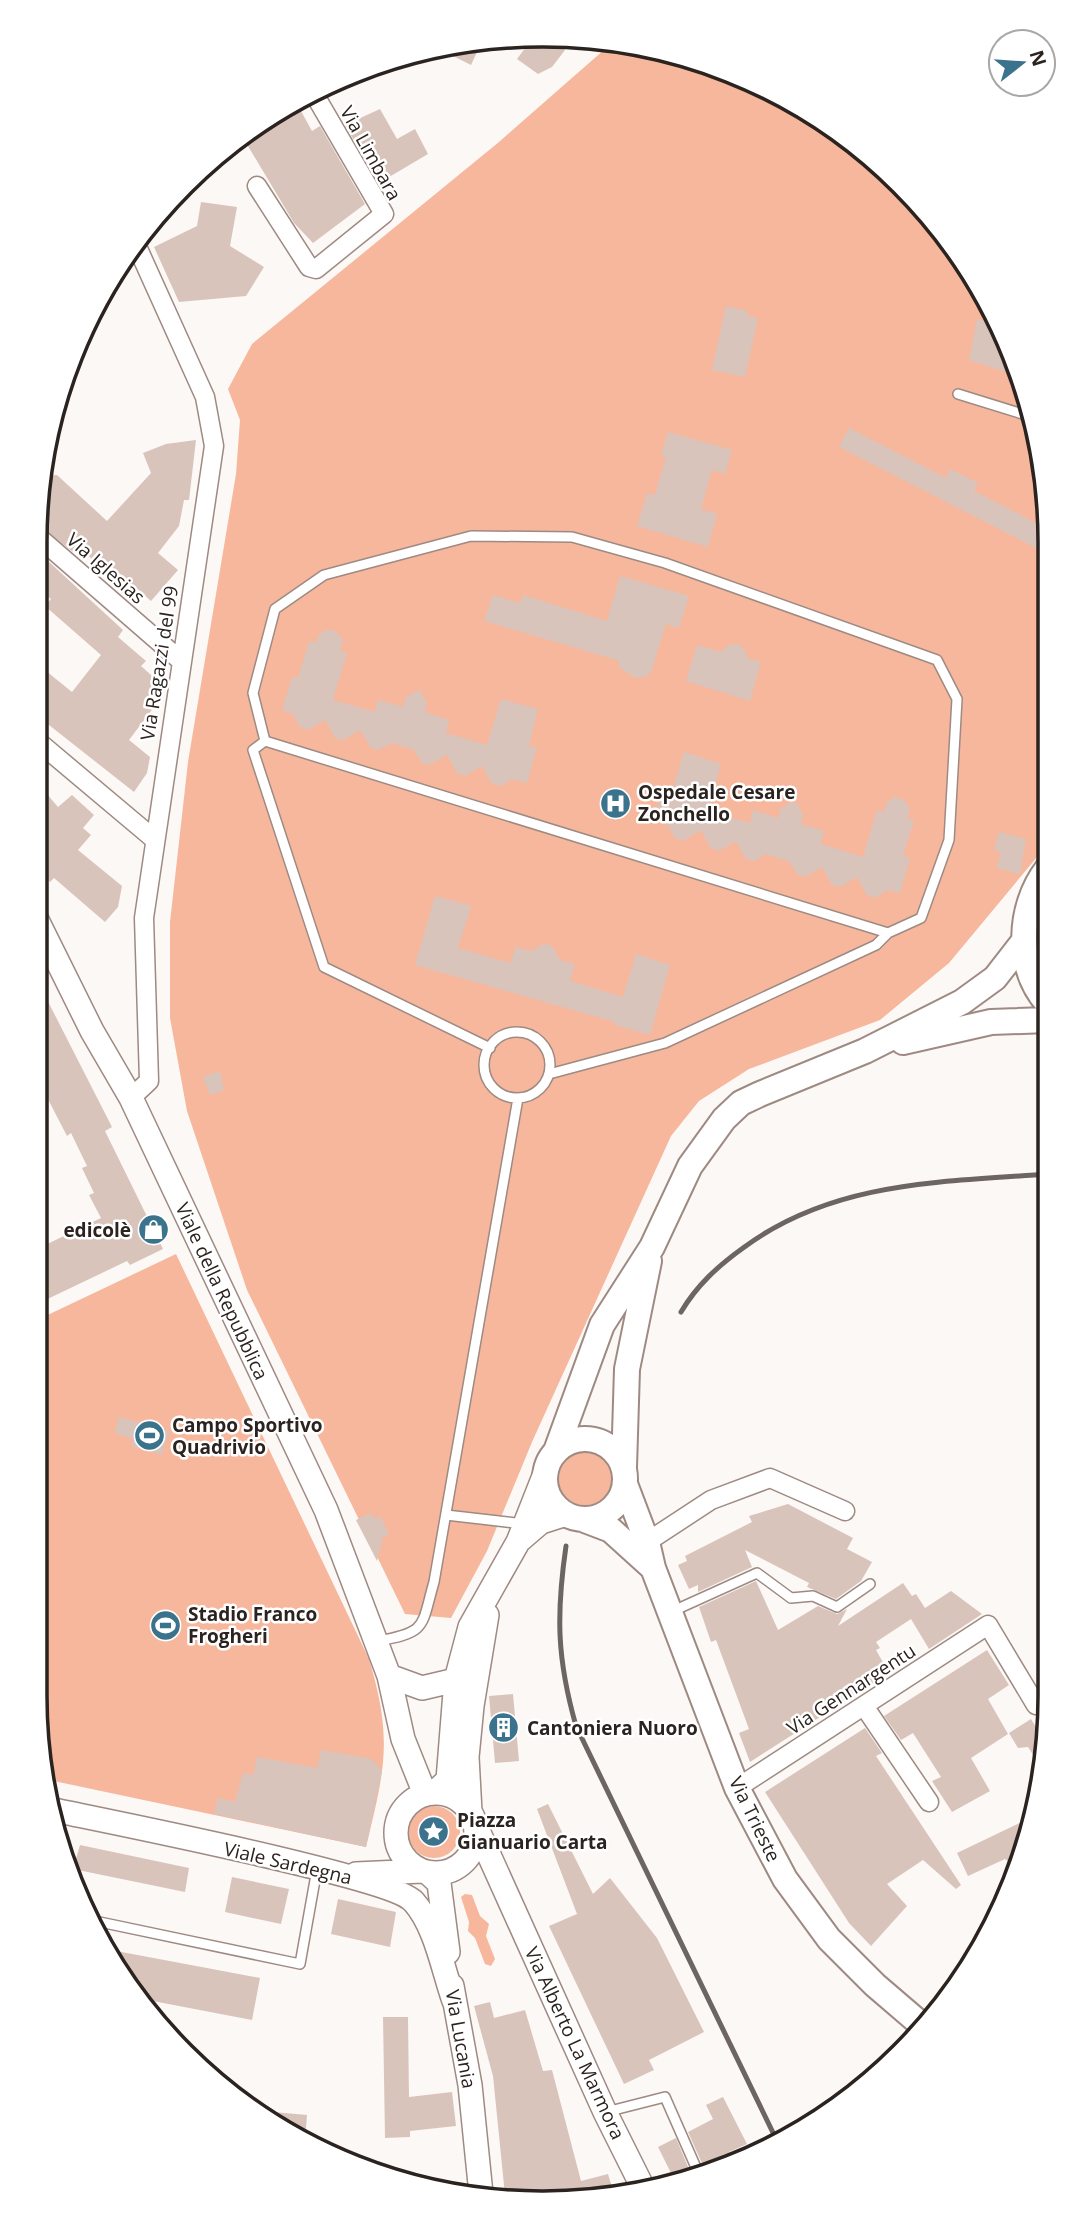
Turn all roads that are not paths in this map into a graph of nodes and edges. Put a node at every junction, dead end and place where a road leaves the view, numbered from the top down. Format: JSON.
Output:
{"nodes":[{"id":1,"x":318,"y":101,"type":"edge"},
{"id":2,"x":257,"y":186,"type":"dead end"},
{"id":3,"x":140,"y":254,"type":"edge"},
{"id":4,"x":958,"y":394,"type":"dead end"},
{"id":5,"x":1021,"y":413,"type":"edge"},
{"id":6,"x":47,"y":545,"type":"edge"},
{"id":7,"x":180,"y":660,"type":"junction"},
{"id":8,"x":265,"y":741,"type":"junction"},
{"id":9,"x":47,"y":749,"type":"edge"},
{"id":10,"x":153,"y":839,"type":"junction"},
{"id":11,"x":1038,"y":883,"type":"edge"},
{"id":12,"x":888,"y":933,"type":"junction"},
{"id":13,"x":47,"y":940,"type":"edge"},
{"id":14,"x":1023,"y":942,"type":"junction"},
{"id":15,"x":1038,"y":987,"type":"edge"},
{"id":16,"x":1038,"y":1020,"type":"edge"},
{"id":17,"x":490,"y":1048,"type":"junction"},
{"id":18,"x":865,"y":1051,"type":"junction"},
{"id":19,"x":549,"y":1074,"type":"junction"},
{"id":20,"x":131,"y":1098,"type":"junction"},
{"id":21,"x":518,"y":1098,"type":"junction"},
{"id":22,"x":652,"y":1247,"type":"junction"},
{"id":23,"x":551,"y":1461,"type":"junction"},
{"id":24,"x":624,"y":1475,"type":"junction"},
{"id":25,"x":845,"y":1511,"type":"dead end"},
{"id":26,"x":446,"y":1515,"type":"junction"},
{"id":27,"x":574,"y":1517,"type":"junction"},
{"id":28,"x":521,"y":1533,"type":"junction"},
{"id":29,"x":647,"y":1542,"type":"junction"},
{"id":30,"x":653,"y":1569,"type":"junction"},
{"id":31,"x":870,"y":1584,"type":"dead end"},
{"id":32,"x":671,"y":1611,"type":"junction"},
{"id":33,"x":376,"y":1642,"type":"junction"},
{"id":34,"x":389,"y":1675,"type":"junction"},
{"id":35,"x":466,"y":1677,"type":"junction"},
{"id":36,"x":1037,"y":1705,"type":"dead end"},
{"id":37,"x":864,"y":1706,"type":"junction"},
{"id":38,"x":737,"y":1788,"type":"junction"},
{"id":39,"x":430,"y":1793,"type":"junction"},
{"id":40,"x":929,"y":1802,"type":"dead end"},
{"id":41,"x":61,"y":1812,"type":"edge"},
{"id":42,"x":472,"y":1818,"type":"junction"},
{"id":43,"x":317,"y":1869,"type":"junction"},
{"id":44,"x":350,"y":1875,"type":"junction"},
{"id":45,"x":430,"y":1876,"type":"junction"},
{"id":46,"x":102,"y":1923,"type":"edge"},
{"id":47,"x":454,"y":2001,"type":"junction"},
{"id":48,"x":916,"y":2020,"type":"edge"},
{"id":49,"x":605,"y":2112,"type":"junction"},
{"id":50,"x":695,"y":2166,"type":"edge"},
{"id":51,"x":639,"y":2181,"type":"edge"},
{"id":52,"x":480,"y":2187,"type":"edge"}],
"edges":[{"from":1,"to":2,"type":"street","name":"Via Limbara"},
{"from":3,"to":7,"type":"street","name":"Via Ragazzi del 99"},
{"from":4,"to":5,"type":"lane"},
{"from":6,"to":7,"type":"street","name":"Via Iglesias"},
{"from":7,"to":10,"type":"street","name":"Via Ragazzi del 99"},
{"from":8,"to":12,"type":"lane"},
{"from":8,"to":12,"type":"lane"},
{"from":8,"to":17,"type":"lane"},
{"from":9,"to":10,"type":"street"},
{"from":10,"to":20,"type":"street","name":"Via Ragazzi del 99"},
{"from":11,"to":14,"type":"main road"},
{"from":12,"to":19,"type":"lane"},
{"from":13,"to":20,"type":"street","name":"Viale della Repubblica"},
{"from":14,"to":15,"type":"main road"},
{"from":14,"to":18,"type":"main road"},
{"from":16,"to":18,"type":"main road"},
{"from":17,"to":19,"type":"lane"},
{"from":17,"to":21,"type":"lane"},
{"from":18,"to":22,"type":"main road"},
{"from":19,"to":21,"type":"lane"},
{"from":20,"to":33,"type":"street","name":"Viale della Repubblica"},
{"from":21,"to":26,"type":"lane"},
{"from":22,"to":23,"type":"main road"},
{"from":22,"to":24,"type":"main road"},
{"from":23,"to":24,"type":"main road"},
{"from":23,"to":27,"type":"main road"},
{"from":23,"to":28,"type":"street"},
{"from":24,"to":27,"type":"main road"},
{"from":24,"to":29,"type":"main road","name":"Via Trieste"},
{"from":25,"to":29,"type":"street"},
{"from":26,"to":28,"type":"lane"},
{"from":26,"to":33,"type":"lane"},
{"from":27,"to":28,"type":"street"},
{"from":27,"to":30,"type":"main road","name":"Via Trieste"},
{"from":28,"to":35,"type":"street"},
{"from":29,"to":30,"type":"main road","name":"Via Trieste"},
{"from":30,"to":32,"type":"main road","name":"Via Trieste"},
{"from":31,"to":32,"type":"lane"},
{"from":32,"to":38,"type":"main road","name":"Via Trieste"},
{"from":33,"to":34,"type":"street","name":"Viale della Repubblica"},
{"from":34,"to":35,"type":"street"},
{"from":34,"to":39,"type":"street","name":"Viale della Repubblica"},
{"from":35,"to":39,"type":"street"},
{"from":35,"to":42,"type":"street"},
{"from":36,"to":37,"type":"street","name":"Via Gennargentu"},
{"from":37,"to":38,"type":"street","name":"Via Gennargentu"},
{"from":37,"to":40,"type":"street"},
{"from":38,"to":48,"type":"main road","name":"Via Trieste"},
{"from":39,"to":42,"type":"street"},
{"from":39,"to":45,"type":"street"},
{"from":41,"to":43,"type":"street","name":"Viale Sardegna"},
{"from":42,"to":45,"type":"street"},
{"from":42,"to":49,"type":"street","name":"Via Alberto La Marmora"},
{"from":43,"to":44,"type":"street","name":"Viale Sardegna"},
{"from":43,"to":46,"type":"lane"},
{"from":44,"to":45,"type":"street"},
{"from":44,"to":47,"type":"street","name":"Viale Sardegna"},
{"from":45,"to":47,"type":"street","name":"Via Lucania"},
{"from":47,"to":52,"type":"street","name":"Via Lucania"},
{"from":49,"to":50,"type":"lane"},
{"from":49,"to":51,"type":"street","name":"Via Alberto La Marmora"}]}
